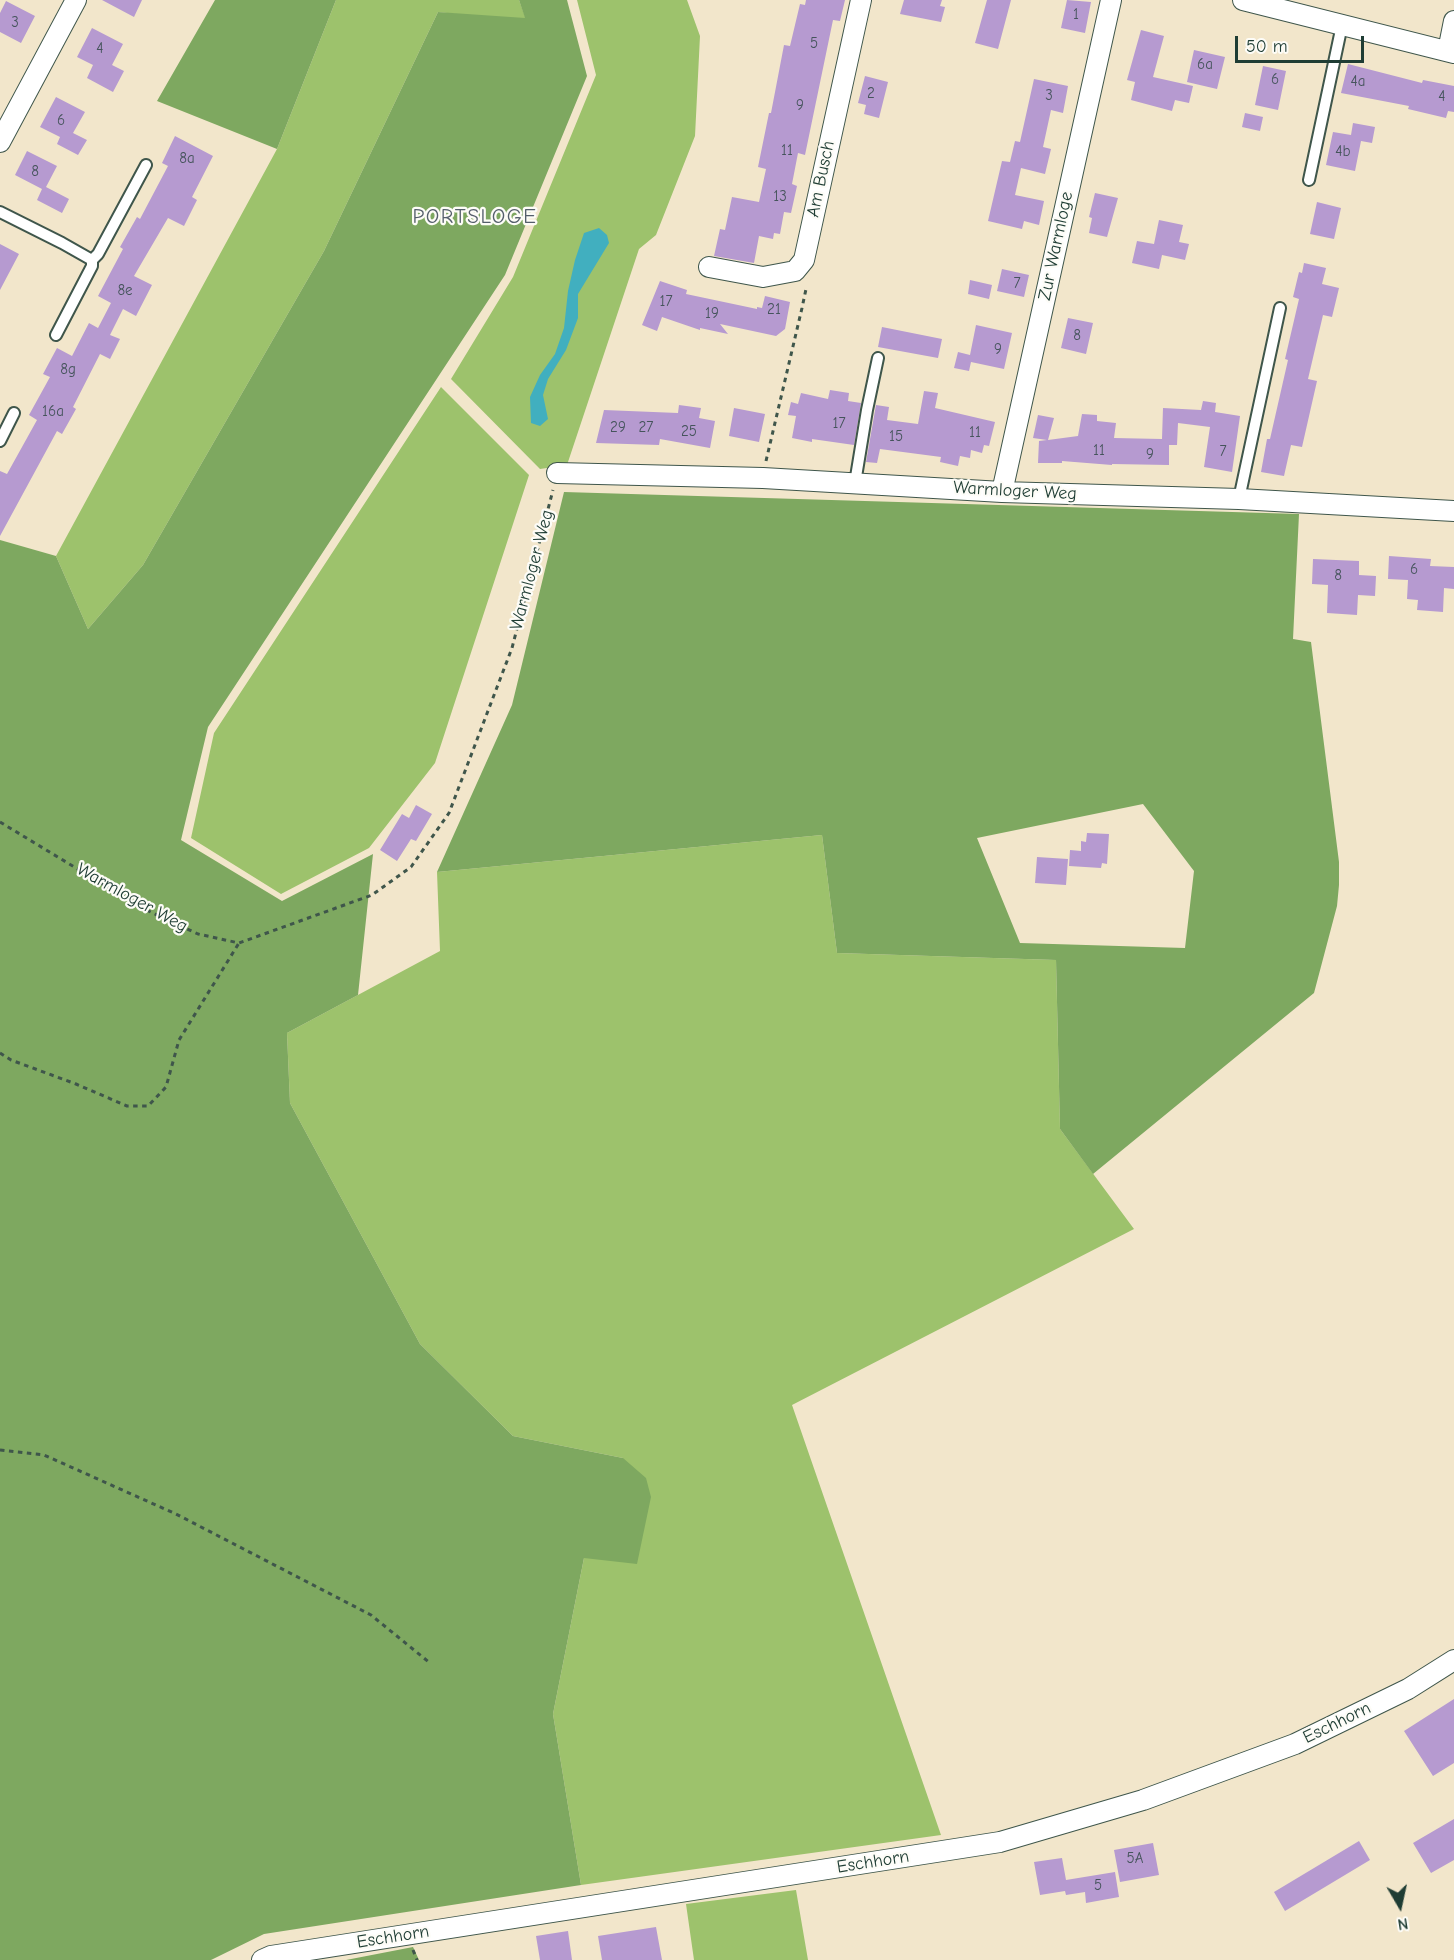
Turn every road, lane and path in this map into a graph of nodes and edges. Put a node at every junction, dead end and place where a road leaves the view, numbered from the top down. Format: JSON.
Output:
{"nodes":[{"id":1,"x":76,"y":0,"type":"edge"},
{"id":2,"x":861,"y":0,"type":"edge"},
{"id":3,"x":1111,"y":0,"type":"edge"},
{"id":4,"x":1243,"y":0,"type":"edge"},
{"id":5,"x":1454,"y":21,"type":"edge"},
{"id":6,"x":1342,"y":25,"type":"junction"},
{"id":7,"x":1451,"y":52,"type":"edge"},
{"id":8,"x":0,"y":142,"type":"edge"},
{"id":9,"x":146,"y":165,"type":"dead end"},
{"id":10,"x":1309,"y":180,"type":"dead end"},
{"id":11,"x":0,"y":212,"type":"edge"},
{"id":12,"x":92,"y":260,"type":"junction"},
{"id":13,"x":709,"y":267,"type":"dead end"},
{"id":14,"x":795,"y":271,"type":"junction"},
{"id":15,"x":1280,"y":308,"type":"dead end"},
{"id":16,"x":56,"y":335,"type":"dead end"},
{"id":17,"x":878,"y":358,"type":"dead end"},
{"id":18,"x":14,"y":413,"type":"dead end"},
{"id":19,"x":0,"y":441,"type":"edge"},
{"id":20,"x":557,"y":473,"type":"joint"},
{"id":21,"x":763,"y":478,"type":"junction"},
{"id":22,"x":855,"y":483,"type":"junction"},
{"id":23,"x":1002,"y":492,"type":"junction"},
{"id":24,"x":1239,"y":500,"type":"junction"},
{"id":25,"x":1454,"y":511,"type":"edge"},
{"id":26,"x":0,"y":822,"type":"edge"},
{"id":27,"x":239,"y":943,"type":"junction"},
{"id":28,"x":0,"y":1053,"type":"edge"},
{"id":29,"x":0,"y":1450,"type":"edge"},
{"id":30,"x":1454,"y":1660,"type":"edge"},
{"id":31,"x":430,"y":1663,"type":"dead end"},
{"id":32,"x":262,"y":1960,"type":"edge"}],
"edges":[{"from":1,"to":8,"type":"street"},
{"from":2,"to":14,"type":"street","name":"Am Busch"},
{"from":3,"to":23,"type":"street","name":"Zur Warmloge"},
{"from":4,"to":6,"type":"street"},
{"from":5,"to":7,"type":"street"},
{"from":6,"to":7,"type":"street"},
{"from":6,"to":10,"type":"lane"},
{"from":9,"to":12,"type":"lane"},
{"from":11,"to":12,"type":"lane"},
{"from":12,"to":16,"type":"lane"},
{"from":13,"to":14,"type":"street"},
{"from":14,"to":21,"type":"path"},
{"from":15,"to":24,"type":"lane"},
{"from":17,"to":22,"type":"lane"},
{"from":18,"to":19,"type":"lane"},
{"from":20,"to":21,"type":"street","name":"Warmloger Weg"},
{"from":20,"to":27,"type":"path","name":"Warmloger Weg"},
{"from":21,"to":22,"type":"street","name":"Warmloger Weg"},
{"from":22,"to":23,"type":"street","name":"Warmloger Weg"},
{"from":23,"to":24,"type":"street","name":"Warmloger Weg"},
{"from":24,"to":25,"type":"street","name":"Warmloger Weg"},
{"from":26,"to":27,"type":"path","name":"Warmloger Weg"},
{"from":27,"to":28,"type":"path"},
{"from":29,"to":31,"type":"path"},
{"from":30,"to":32,"type":"street","name":"Eschhorn"}]}
